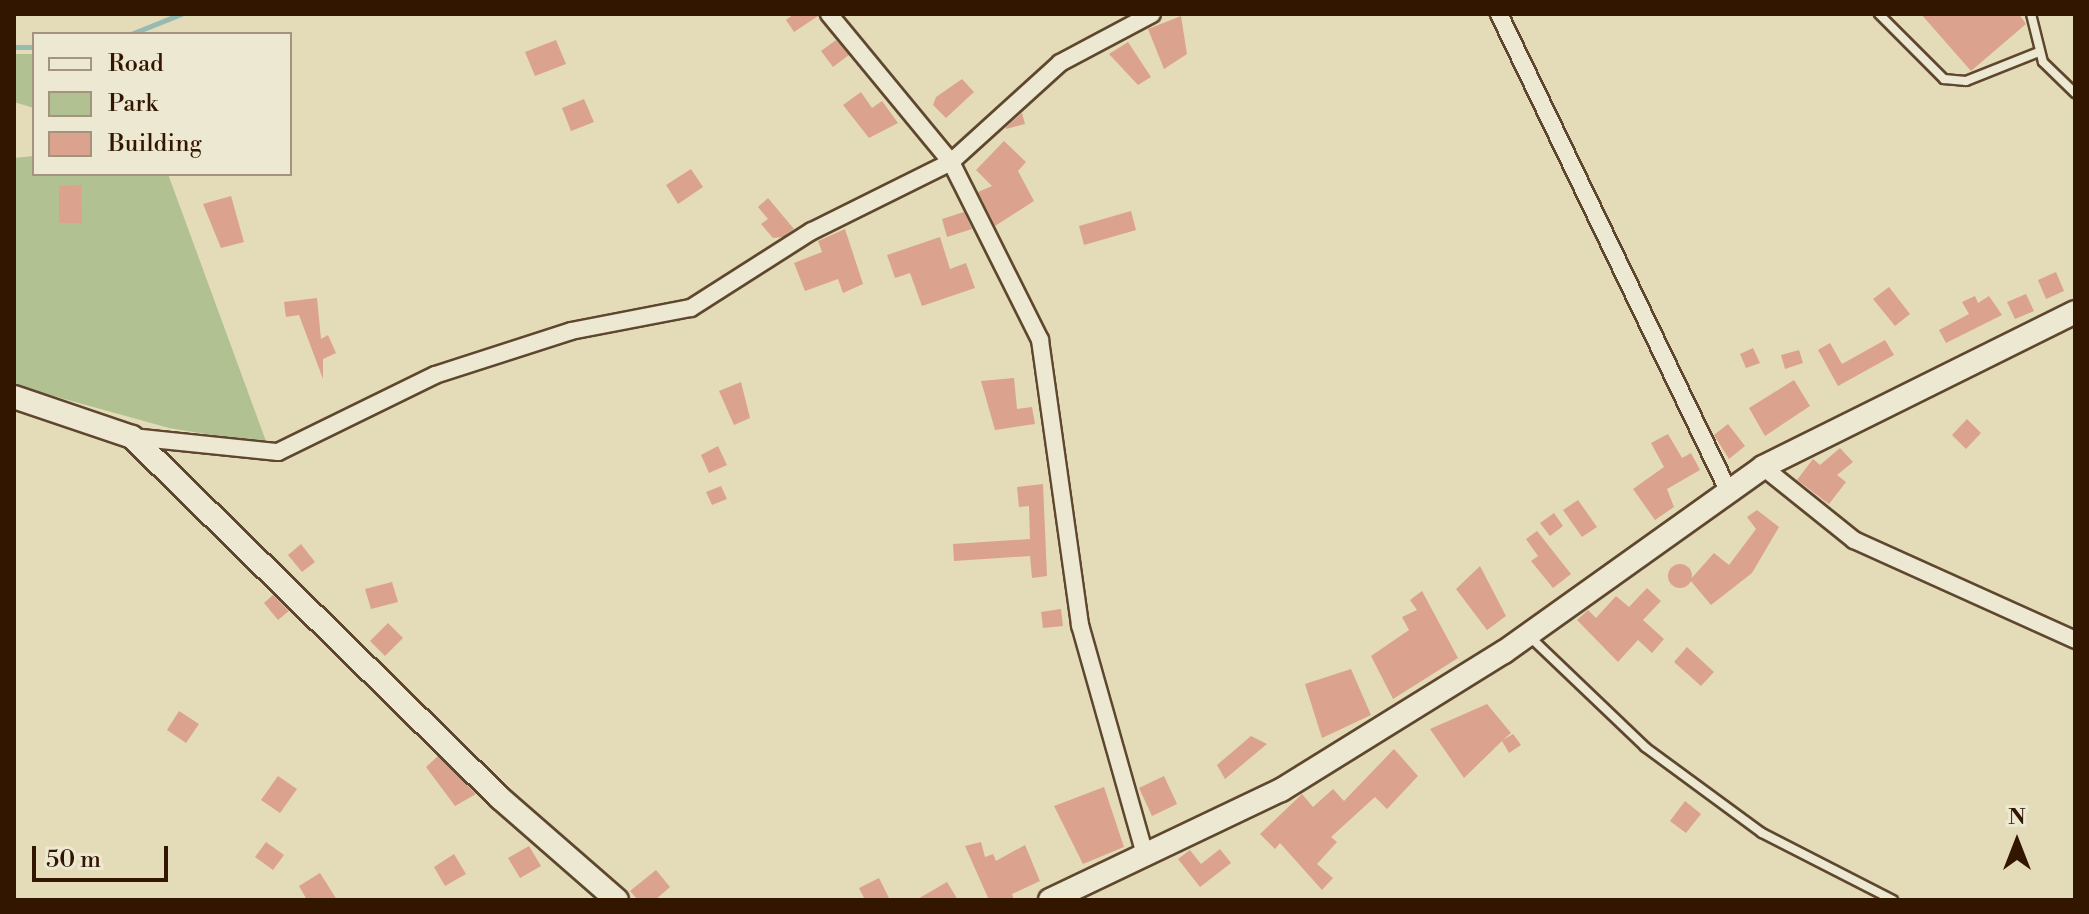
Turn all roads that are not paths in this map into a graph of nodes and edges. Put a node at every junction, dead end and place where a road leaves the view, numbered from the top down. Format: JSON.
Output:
{"nodes":[{"id":1,"x":829,"y":14,"type":"edge"},
{"id":2,"x":1152,"y":14,"type":"edge"},
{"id":3,"x":1499,"y":14,"type":"edge"},
{"id":4,"x":1879,"y":14,"type":"edge"},
{"id":5,"x":2031,"y":14,"type":"edge"},
{"id":6,"x":2039,"y":52,"type":"junction"},
{"id":7,"x":2075,"y":93,"type":"edge"},
{"id":8,"x":951,"y":162,"type":"junction"},
{"id":9,"x":2075,"y":312,"type":"edge"},
{"id":10,"x":14,"y":397,"type":"edge"},
{"id":11,"x":132,"y":437,"type":"junction"},
{"id":12,"x":1763,"y":467,"type":"junction"},
{"id":13,"x":1727,"y":488,"type":"junction"},
{"id":14,"x":1528,"y":635,"type":"junction"},
{"id":15,"x":2075,"y":640,"type":"edge"},
{"id":16,"x":1145,"y":855,"type":"junction"},
{"id":17,"x":617,"y":900,"type":"edge"},
{"id":18,"x":1050,"y":900,"type":"edge"},
{"id":19,"x":1893,"y":900,"type":"edge"}],
"edges":[{"from":1,"to":8,"type":"street"},
{"from":2,"to":8,"type":"street"},
{"from":3,"to":13,"type":"street"},
{"from":4,"to":6,"type":"lane"},
{"from":5,"to":6,"type":"lane"},
{"from":6,"to":7,"type":"lane"},
{"from":8,"to":11,"type":"street"},
{"from":8,"to":16,"type":"street"},
{"from":9,"to":12,"type":"street"},
{"from":10,"to":11,"type":"street"},
{"from":11,"to":17,"type":"street"},
{"from":12,"to":13,"type":"street"},
{"from":12,"to":15,"type":"street"},
{"from":13,"to":14,"type":"street"},
{"from":14,"to":16,"type":"street"},
{"from":14,"to":19,"type":"lane"},
{"from":16,"to":18,"type":"street"}]}
